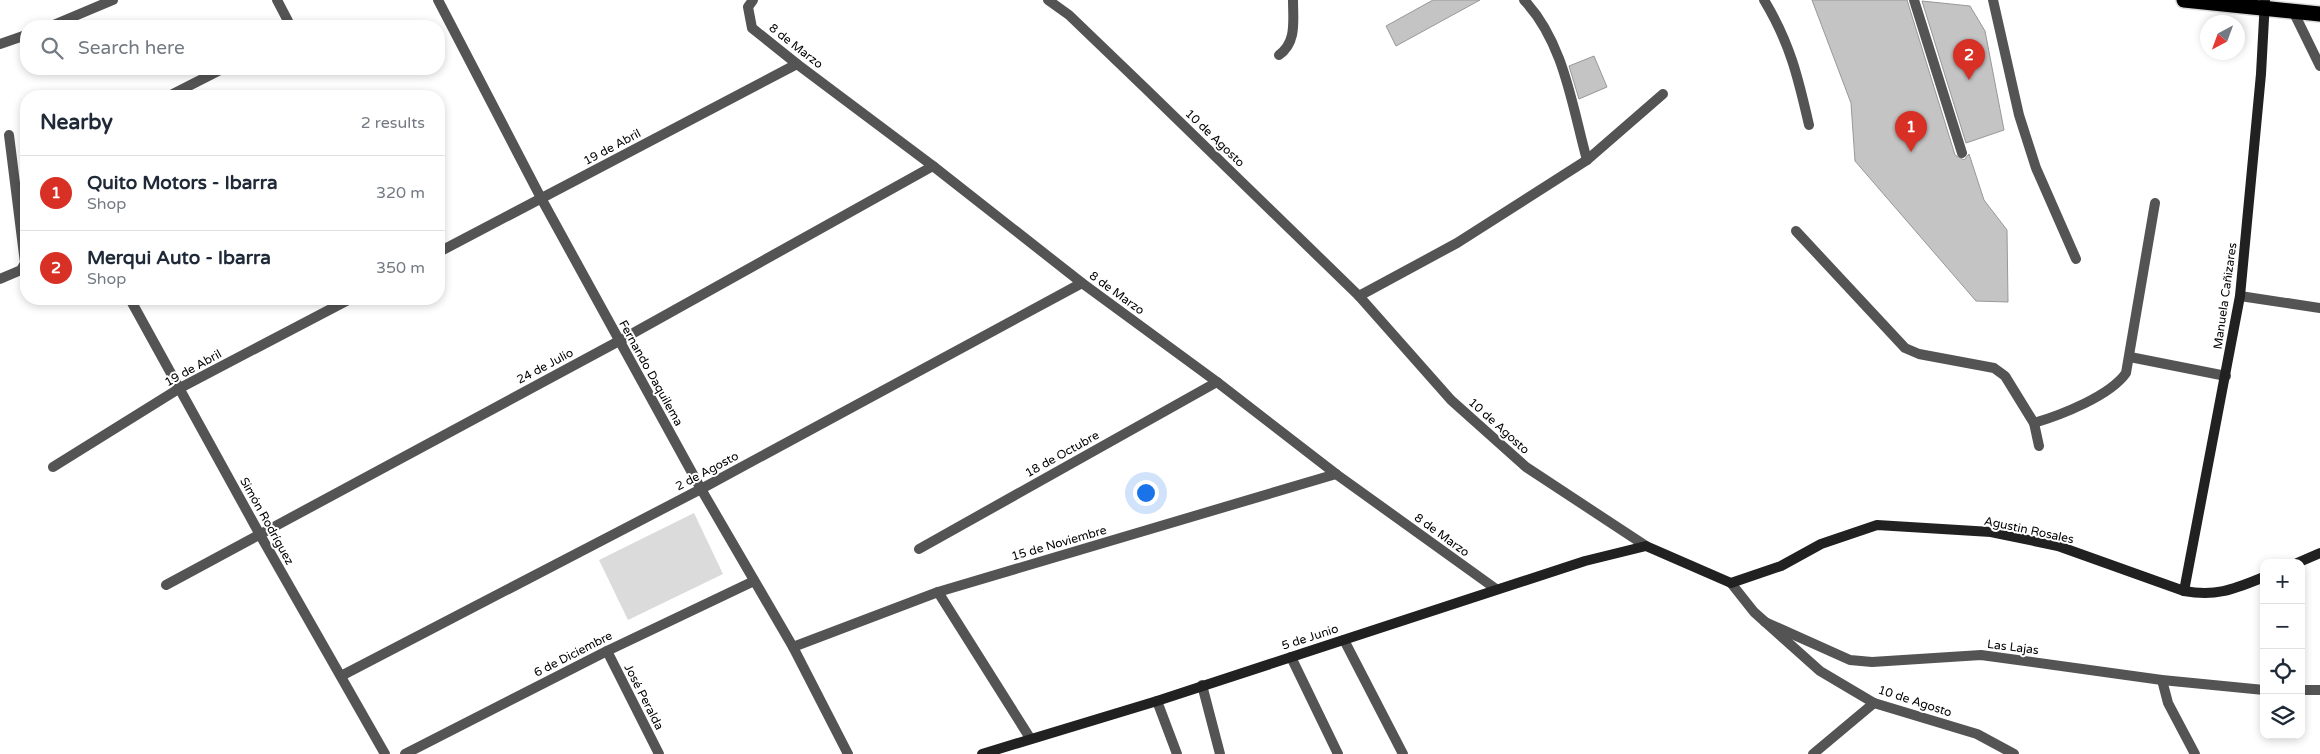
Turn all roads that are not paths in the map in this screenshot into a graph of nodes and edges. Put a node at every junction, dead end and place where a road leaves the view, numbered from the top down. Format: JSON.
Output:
{"nodes":[{"id":1,"x":113,"y":0,"type":"edge"},
{"id":2,"x":277,"y":0,"type":"edge"},
{"id":3,"x":438,"y":0,"type":"edge"},
{"id":4,"x":752,"y":0,"type":"edge"},
{"id":5,"x":1048,"y":0,"type":"edge"},
{"id":6,"x":1293,"y":0,"type":"edge"},
{"id":7,"x":1524,"y":0,"type":"edge"},
{"id":8,"x":1764,"y":0,"type":"edge"},
{"id":9,"x":1914,"y":0,"type":"edge"},
{"id":10,"x":1993,"y":0,"type":"edge"},
{"id":11,"x":2184,"y":0,"type":"edge"},
{"id":12,"x":2264,"y":4,"type":"edge"},
{"id":13,"x":2293,"y":11,"type":"junction"},
{"id":14,"x":2320,"y":14,"type":"edge"},
{"id":15,"x":65,"y":20,"type":"edge"},
{"id":16,"x":287,"y":20,"type":"edge"},
{"id":17,"x":20,"y":37,"type":"edge"},
{"id":18,"x":0,"y":44,"type":"edge"},
{"id":19,"x":1279,"y":56,"type":"dead end"},
{"id":20,"x":797,"y":64,"type":"junction"},
{"id":21,"x":2320,"y":66,"type":"edge"},
{"id":22,"x":210,"y":75,"type":"edge"},
{"id":23,"x":181,"y":90,"type":"edge"},
{"id":24,"x":1663,"y":94,"type":"dead end"},
{"id":25,"x":1810,"y":125,"type":"dead end"},
{"id":26,"x":9,"y":134,"type":"dead end"},
{"id":27,"x":1962,"y":153,"type":"dead end"},
{"id":28,"x":1587,"y":160,"type":"junction"},
{"id":29,"x":933,"y":166,"type":"junction"},
{"id":30,"x":542,"y":198,"type":"junction"},
{"id":31,"x":2156,"y":203,"type":"dead end"},
{"id":32,"x":20,"y":223,"type":"edge"},
{"id":33,"x":1796,"y":231,"type":"dead end"},
{"id":34,"x":445,"y":249,"type":"edge"},
{"id":35,"x":2076,"y":259,"type":"dead end"},
{"id":36,"x":20,"y":270,"type":"edge"},
{"id":37,"x":0,"y":279,"type":"edge"},
{"id":38,"x":1082,"y":283,"type":"junction"},
{"id":39,"x":1358,"y":296,"type":"junction"},
{"id":40,"x":2240,"y":296,"type":"junction"},
{"id":41,"x":133,"y":305,"type":"edge"},
{"id":42,"x":339,"y":305,"type":"edge"},
{"id":43,"x":2320,"y":308,"type":"edge"},
{"id":44,"x":619,"y":341,"type":"junction"},
{"id":45,"x":2130,"y":357,"type":"junction"},
{"id":46,"x":2226,"y":376,"type":"junction"},
{"id":47,"x":1217,"y":382,"type":"junction"},
{"id":48,"x":180,"y":388,"type":"junction"},
{"id":49,"x":2034,"y":423,"type":"junction"},
{"id":50,"x":2039,"y":446,"type":"dead end"},
{"id":51,"x":53,"y":467,"type":"dead end"},
{"id":52,"x":1336,"y":474,"type":"junction"},
{"id":53,"x":701,"y":489,"type":"junction"},
{"id":54,"x":259,"y":533,"type":"junction"},
{"id":55,"x":1646,"y":546,"type":"junction"},
{"id":56,"x":919,"y":549,"type":"dead end"},
{"id":57,"x":2320,"y":553,"type":"edge"},
{"id":58,"x":2305,"y":560,"type":"edge"},
{"id":59,"x":2260,"y":579,"type":"edge"},
{"id":60,"x":754,"y":581,"type":"junction"},
{"id":61,"x":1731,"y":583,"type":"junction"},
{"id":62,"x":166,"y":585,"type":"dead end"},
{"id":63,"x":1496,"y":589,"type":"junction"},
{"id":64,"x":2184,"y":591,"type":"junction"},
{"id":65,"x":938,"y":592,"type":"junction"},
{"id":66,"x":1765,"y":622,"type":"junction"},
{"id":67,"x":1344,"y":640,"type":"junction"},
{"id":68,"x":793,"y":647,"type":"junction"},
{"id":69,"x":607,"y":651,"type":"junction"},
{"id":70,"x":1291,"y":657,"type":"junction"},
{"id":71,"x":341,"y":676,"type":"junction"},
{"id":72,"x":2162,"y":680,"type":"junction"},
{"id":73,"x":1202,"y":685,"type":"junction"},
{"id":74,"x":2260,"y":690,"type":"edge"},
{"id":75,"x":2305,"y":690,"type":"edge"},
{"id":76,"x":2320,"y":690,"type":"edge"},
{"id":77,"x":1157,"y":701,"type":"junction"},
{"id":78,"x":1874,"y":703,"type":"junction"},
{"id":79,"x":1030,"y":738,"type":"junction"},
{"id":80,"x":385,"y":754,"type":"edge"},
{"id":81,"x":404,"y":754,"type":"edge"},
{"id":82,"x":659,"y":754,"type":"edge"},
{"id":83,"x":848,"y":754,"type":"edge"},
{"id":84,"x":982,"y":754,"type":"edge"},
{"id":85,"x":1178,"y":754,"type":"edge"},
{"id":86,"x":1220,"y":754,"type":"edge"},
{"id":87,"x":1338,"y":754,"type":"edge"},
{"id":88,"x":1403,"y":754,"type":"edge"},
{"id":89,"x":1813,"y":754,"type":"edge"},
{"id":90,"x":2014,"y":754,"type":"edge"},
{"id":91,"x":2195,"y":754,"type":"edge"}],
"edges":[{"from":1,"to":15,"type":"street"},
{"from":2,"to":16,"type":"street"},
{"from":3,"to":30,"type":"street","name":"Fernando Daquilema"},
{"from":4,"to":20,"type":"street","name":"8 de Marzo"},
{"from":5,"to":39,"type":"street","name":"10 de Agosto"},
{"from":6,"to":19,"type":"street"},
{"from":7,"to":28,"type":"street"},
{"from":8,"to":25,"type":"street"},
{"from":9,"to":27,"type":"street"},
{"from":10,"to":35,"type":"street"},
{"from":11,"to":12,"type":"highway"},
{"from":12,"to":13,"type":"highway"},
{"from":12,"to":40,"type":"street","name":"Manuela Cañizares"},
{"from":13,"to":14,"type":"highway"},
{"from":13,"to":21,"type":"street"},
{"from":17,"to":18,"type":"street"},
{"from":20,"to":29,"type":"street","name":"8 de Marzo"},
{"from":20,"to":30,"type":"street","name":"19 de Abril"},
{"from":22,"to":23,"type":"street"},
{"from":24,"to":28,"type":"street"},
{"from":26,"to":32,"type":"street"},
{"from":28,"to":39,"type":"street"},
{"from":29,"to":38,"type":"street","name":"8 de Marzo"},
{"from":29,"to":44,"type":"street","name":"24 de Julio"},
{"from":30,"to":34,"type":"street","name":"19 de Abril"},
{"from":30,"to":44,"type":"street","name":"Fernando Daquilema"},
{"from":31,"to":45,"type":"street"},
{"from":33,"to":49,"type":"street"},
{"from":36,"to":37,"type":"street"},
{"from":38,"to":47,"type":"street","name":"8 de Marzo"},
{"from":38,"to":53,"type":"street","name":"2 de Agosto"},
{"from":39,"to":55,"type":"street","name":"10 de Agosto"},
{"from":40,"to":43,"type":"street"},
{"from":40,"to":46,"type":"street","name":"Manuela Cañizares"},
{"from":41,"to":48,"type":"street","name":"Simón Rodríguez"},
{"from":42,"to":48,"type":"street","name":"19 de Abril"},
{"from":44,"to":53,"type":"street","name":"Fernando Daquilema"},
{"from":44,"to":54,"type":"street","name":"24 de Julio"},
{"from":45,"to":46,"type":"street"},
{"from":45,"to":49,"type":"street"},
{"from":46,"to":64,"type":"street","name":"Manuela Cañizares"},
{"from":47,"to":52,"type":"street","name":"8 de Marzo"},
{"from":47,"to":56,"type":"street","name":"18 de Octubre"},
{"from":48,"to":51,"type":"street","name":"19 de Abril"},
{"from":48,"to":54,"type":"street","name":"Simón Rodríguez"},
{"from":49,"to":50,"type":"street"},
{"from":52,"to":63,"type":"street","name":"8 de Marzo"},
{"from":52,"to":65,"type":"street","name":"15 de Noviembre"},
{"from":53,"to":60,"type":"street","name":"Fernando Daquilema"},
{"from":53,"to":71,"type":"street","name":"2 de Agosto"},
{"from":54,"to":62,"type":"street","name":"24 de Julio"},
{"from":54,"to":71,"type":"street","name":"Simón Rodríguez"},
{"from":55,"to":61,"type":"street","name":"10 de Agosto"},
{"from":55,"to":63,"type":"street","name":"5 de Junio"},
{"from":57,"to":58,"type":"street"},
{"from":59,"to":64,"type":"street","name":"Agustin Rosales"},
{"from":60,"to":68,"type":"street","name":"Fernando Daquilema"},
{"from":60,"to":69,"type":"street","name":"6 de Diciembre"},
{"from":61,"to":64,"type":"street","name":"Agustin Rosales"},
{"from":61,"to":66,"type":"street","name":"10 de Agosto"},
{"from":63,"to":67,"type":"street","name":"5 de Junio"},
{"from":65,"to":68,"type":"street","name":"15 de Noviembre"},
{"from":65,"to":79,"type":"street"},
{"from":66,"to":72,"type":"street","name":"Las Lajas"},
{"from":66,"to":78,"type":"street","name":"10 de Agosto"},
{"from":67,"to":70,"type":"street","name":"5 de Junio"},
{"from":67,"to":88,"type":"street"},
{"from":68,"to":83,"type":"street","name":"Fernando Daquilema"},
{"from":69,"to":81,"type":"street","name":"6 de Diciembre"},
{"from":69,"to":82,"type":"street","name":"José Peralda"},
{"from":70,"to":73,"type":"street","name":"5 de Junio"},
{"from":70,"to":87,"type":"street"},
{"from":71,"to":80,"type":"street","name":"Simón Rodríguez"},
{"from":72,"to":74,"type":"street","name":"Las Lajas"},
{"from":72,"to":91,"type":"street"},
{"from":73,"to":77,"type":"street","name":"5 de Junio"},
{"from":73,"to":86,"type":"street"},
{"from":75,"to":76,"type":"street"},
{"from":77,"to":79,"type":"street","name":"5 de Junio"},
{"from":77,"to":85,"type":"street"},
{"from":78,"to":89,"type":"street"},
{"from":78,"to":90,"type":"street","name":"10 de Agosto"},
{"from":79,"to":84,"type":"street","name":"5 de Junio"}]}
